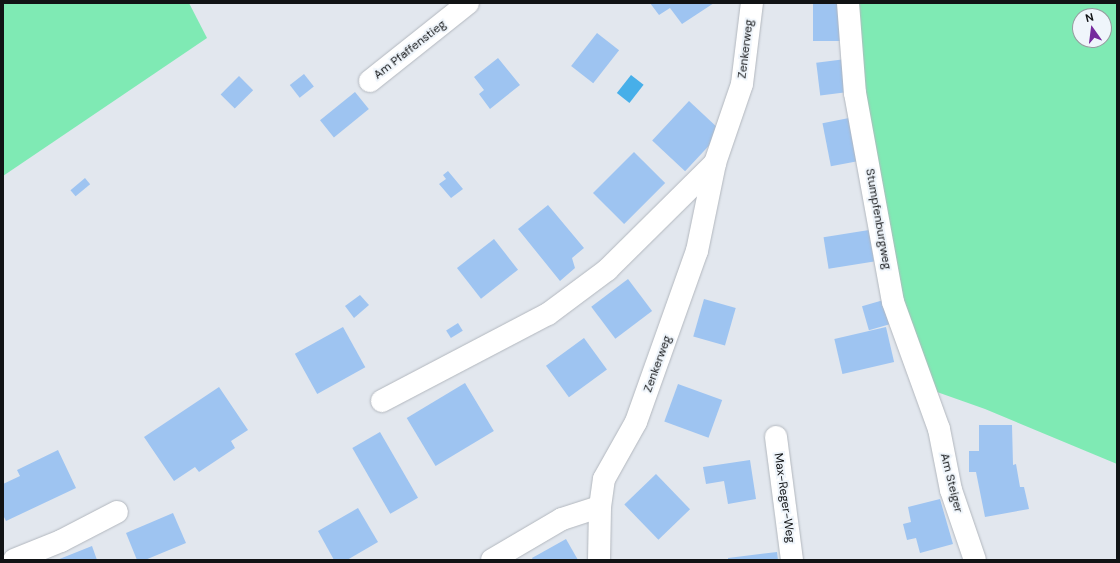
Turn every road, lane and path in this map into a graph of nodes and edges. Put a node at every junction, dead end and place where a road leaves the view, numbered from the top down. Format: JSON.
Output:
{"nodes":[{"id":1,"x":468,"y":3,"type":"edge"},
{"id":2,"x":752,"y":3,"type":"edge"},
{"id":3,"x":848,"y":3,"type":"edge"},
{"id":4,"x":370,"y":81,"type":"dead end"},
{"id":5,"x":715,"y":163,"type":"junction"},
{"id":6,"x":382,"y":401,"type":"dead end"},
{"id":7,"x":939,"y":429,"type":"joint"},
{"id":8,"x":776,"y":437,"type":"dead end"},
{"id":9,"x":600,"y":507,"type":"junction"},
{"id":10,"x":117,"y":512,"type":"dead end"},
{"id":11,"x":14,"y":560,"type":"edge"},
{"id":12,"x":492,"y":560,"type":"edge"},
{"id":13,"x":599,"y":560,"type":"edge"},
{"id":14,"x":792,"y":560,"type":"edge"},
{"id":15,"x":975,"y":560,"type":"edge"}],
"edges":[{"from":1,"to":4,"type":"street","name":"Am Pfaffenstieg"},
{"from":2,"to":5,"type":"street","name":"Zenkerweg"},
{"from":3,"to":7,"type":"street","name":"Stumpfenburgweg"},
{"from":5,"to":6,"type":"street","name":"Zenkerweg"},
{"from":5,"to":9,"type":"street","name":"Zenkerweg"},
{"from":7,"to":15,"type":"street","name":"Am Steiger"},
{"from":8,"to":14,"type":"street","name":"Max-Reger-Weg"},
{"from":9,"to":12,"type":"street"},
{"from":9,"to":13,"type":"street","name":"Zenkerweg"},
{"from":10,"to":11,"type":"street"}]}
